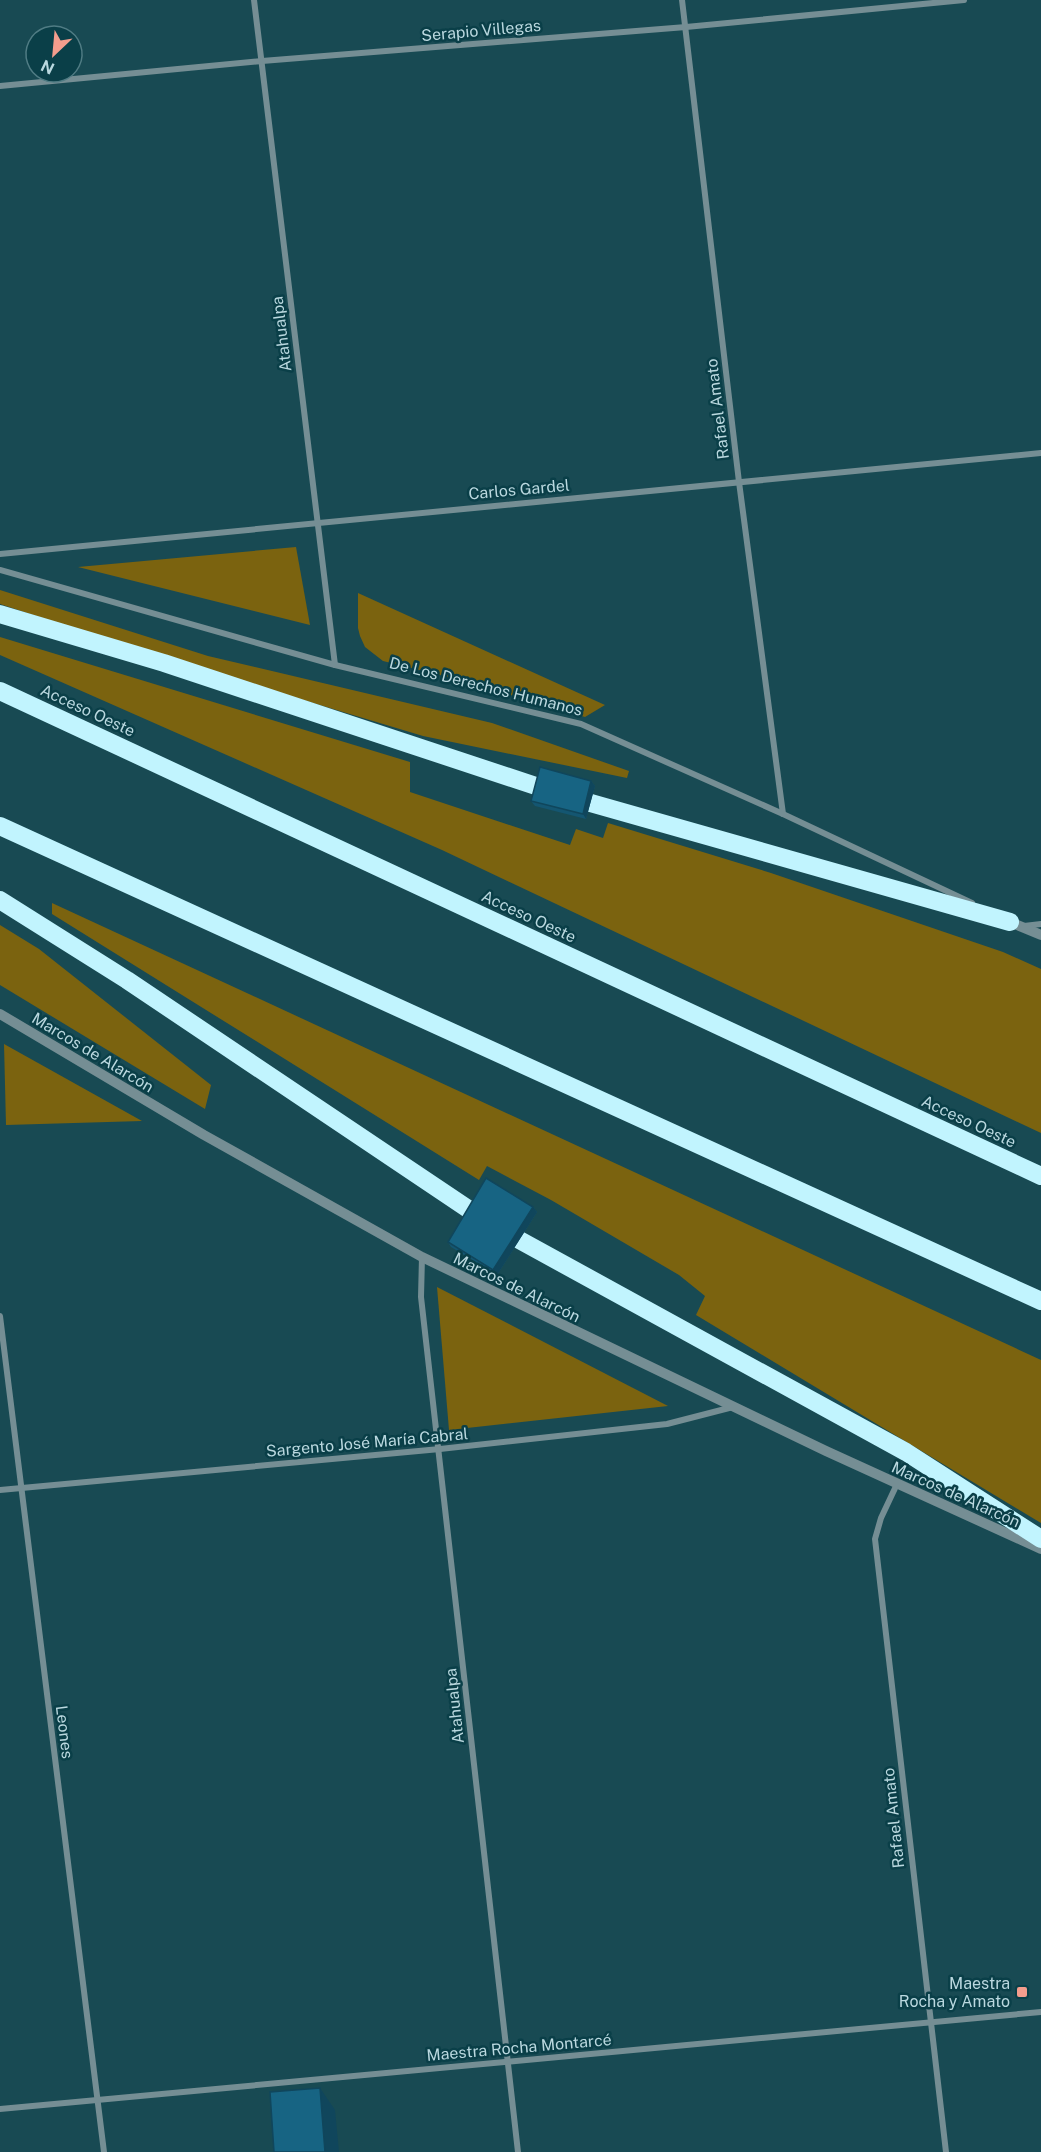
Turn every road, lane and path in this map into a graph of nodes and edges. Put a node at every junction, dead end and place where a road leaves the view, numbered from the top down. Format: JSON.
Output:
{"nodes":[{"id":1,"x":254,"y":0,"type":"edge"},
{"id":2,"x":682,"y":0,"type":"edge"},
{"id":3,"x":964,"y":0,"type":"edge"},
{"id":4,"x":686,"y":27,"type":"junction"},
{"id":5,"x":262,"y":61,"type":"junction"},
{"id":6,"x":0,"y":86,"type":"edge"},
{"id":7,"x":1041,"y":453,"type":"edge"},
{"id":8,"x":740,"y":482,"type":"junction"},
{"id":9,"x":317,"y":522,"type":"junction"},
{"id":10,"x":0,"y":554,"type":"edge"},
{"id":11,"x":0,"y":570,"type":"edge"},
{"id":12,"x":0,"y":614,"type":"edge"},
{"id":13,"x":335,"y":665,"type":"junction"},
{"id":14,"x":0,"y":691,"type":"edge"},
{"id":15,"x":783,"y":813,"type":"junction"},
{"id":16,"x":0,"y":826,"type":"edge"},
{"id":17,"x":0,"y":900,"type":"edge"},
{"id":18,"x":1017,"y":924,"type":"junction"},
{"id":19,"x":1041,"y":924,"type":"edge"},
{"id":20,"x":1041,"y":934,"type":"edge"},
{"id":21,"x":0,"y":1014,"type":"edge"},
{"id":22,"x":1041,"y":1176,"type":"edge"},
{"id":23,"x":422,"y":1257,"type":"junction"},
{"id":24,"x":1041,"y":1301,"type":"edge"},
{"id":25,"x":0,"y":1316,"type":"edge"},
{"id":26,"x":734,"y":1407,"type":"junction"},
{"id":27,"x":440,"y":1449,"type":"junction"},
{"id":28,"x":897,"y":1484,"type":"junction"},
{"id":29,"x":20,"y":1488,"type":"junction"},
{"id":30,"x":0,"y":1490,"type":"edge"},
{"id":31,"x":1041,"y":1539,"type":"edge"},
{"id":32,"x":1041,"y":1549,"type":"edge"},
{"id":33,"x":1041,"y":2012,"type":"edge"},
{"id":34,"x":930,"y":2023,"type":"junction"},
{"id":35,"x":506,"y":2061,"type":"junction"},
{"id":36,"x":98,"y":2101,"type":"junction"},
{"id":37,"x":0,"y":2109,"type":"edge"},
{"id":38,"x":104,"y":2152,"type":"edge"},
{"id":39,"x":518,"y":2152,"type":"edge"},
{"id":40,"x":946,"y":2152,"type":"edge"}],
"edges":[{"from":1,"to":5,"type":"street","name":"Atahualpa"},
{"from":2,"to":4,"type":"street","name":"Rafael Amato"},
{"from":3,"to":4,"type":"street","name":"Serapio Villegas"},
{"from":4,"to":5,"type":"street","name":"Serapio Villegas"},
{"from":4,"to":8,"type":"street","name":"Rafael Amato"},
{"from":5,"to":6,"type":"street","name":"Serapio Villegas"},
{"from":5,"to":9,"type":"street","name":"Atahualpa"},
{"from":7,"to":8,"type":"street","name":"Carlos Gardel"},
{"from":8,"to":9,"type":"street","name":"Carlos Gardel"},
{"from":8,"to":15,"type":"street","name":"Rafael Amato"},
{"from":9,"to":10,"type":"street","name":"Carlos Gardel"},
{"from":9,"to":13,"type":"street","name":"Atahualpa"},
{"from":11,"to":13,"type":"street","name":"De Los Derechos Humanos"},
{"from":12,"to":18,"type":"highway"},
{"from":13,"to":15,"type":"street","name":"De Los Derechos Humanos"},
{"from":14,"to":22,"type":"highway","name":"Acceso Oeste"},
{"from":15,"to":18,"type":"street","name":"De Los Derechos Humanos"},
{"from":16,"to":24,"type":"highway"},
{"from":17,"to":31,"type":"highway"},
{"from":18,"to":19,"type":"street"},
{"from":18,"to":20,"type":"street","name":"De Los Derechos Humanos"},
{"from":21,"to":23,"type":"street","name":"Marcos de Alarcón"},
{"from":23,"to":26,"type":"street","name":"Marcos de Alarcón"},
{"from":23,"to":27,"type":"street","name":"Atahualpa"},
{"from":25,"to":29,"type":"street","name":"Leones"},
{"from":26,"to":27,"type":"street","name":"Sargento José María Cabral"},
{"from":26,"to":28,"type":"street","name":"Marcos de Alarcón"},
{"from":27,"to":29,"type":"street","name":"Sargento José María Cabral"},
{"from":27,"to":35,"type":"street","name":"Atahualpa"},
{"from":28,"to":32,"type":"street","name":"Marcos de Alarcón"},
{"from":28,"to":34,"type":"street","name":"Rafael Amato"},
{"from":29,"to":30,"type":"street","name":"Sargento José María Cabral"},
{"from":29,"to":36,"type":"street","name":"Leones"},
{"from":33,"to":34,"type":"street","name":"Maestra Rocha Montarcé"},
{"from":34,"to":35,"type":"street","name":"Maestra Rocha Montarcé"},
{"from":34,"to":40,"type":"street","name":"Rafael Amato"},
{"from":35,"to":36,"type":"street","name":"Maestra Rocha Montarcé"},
{"from":35,"to":39,"type":"street","name":"Atahualpa"},
{"from":36,"to":37,"type":"street","name":"Maestra Rocha Montarcé"},
{"from":36,"to":38,"type":"street","name":"Leones"}]}
